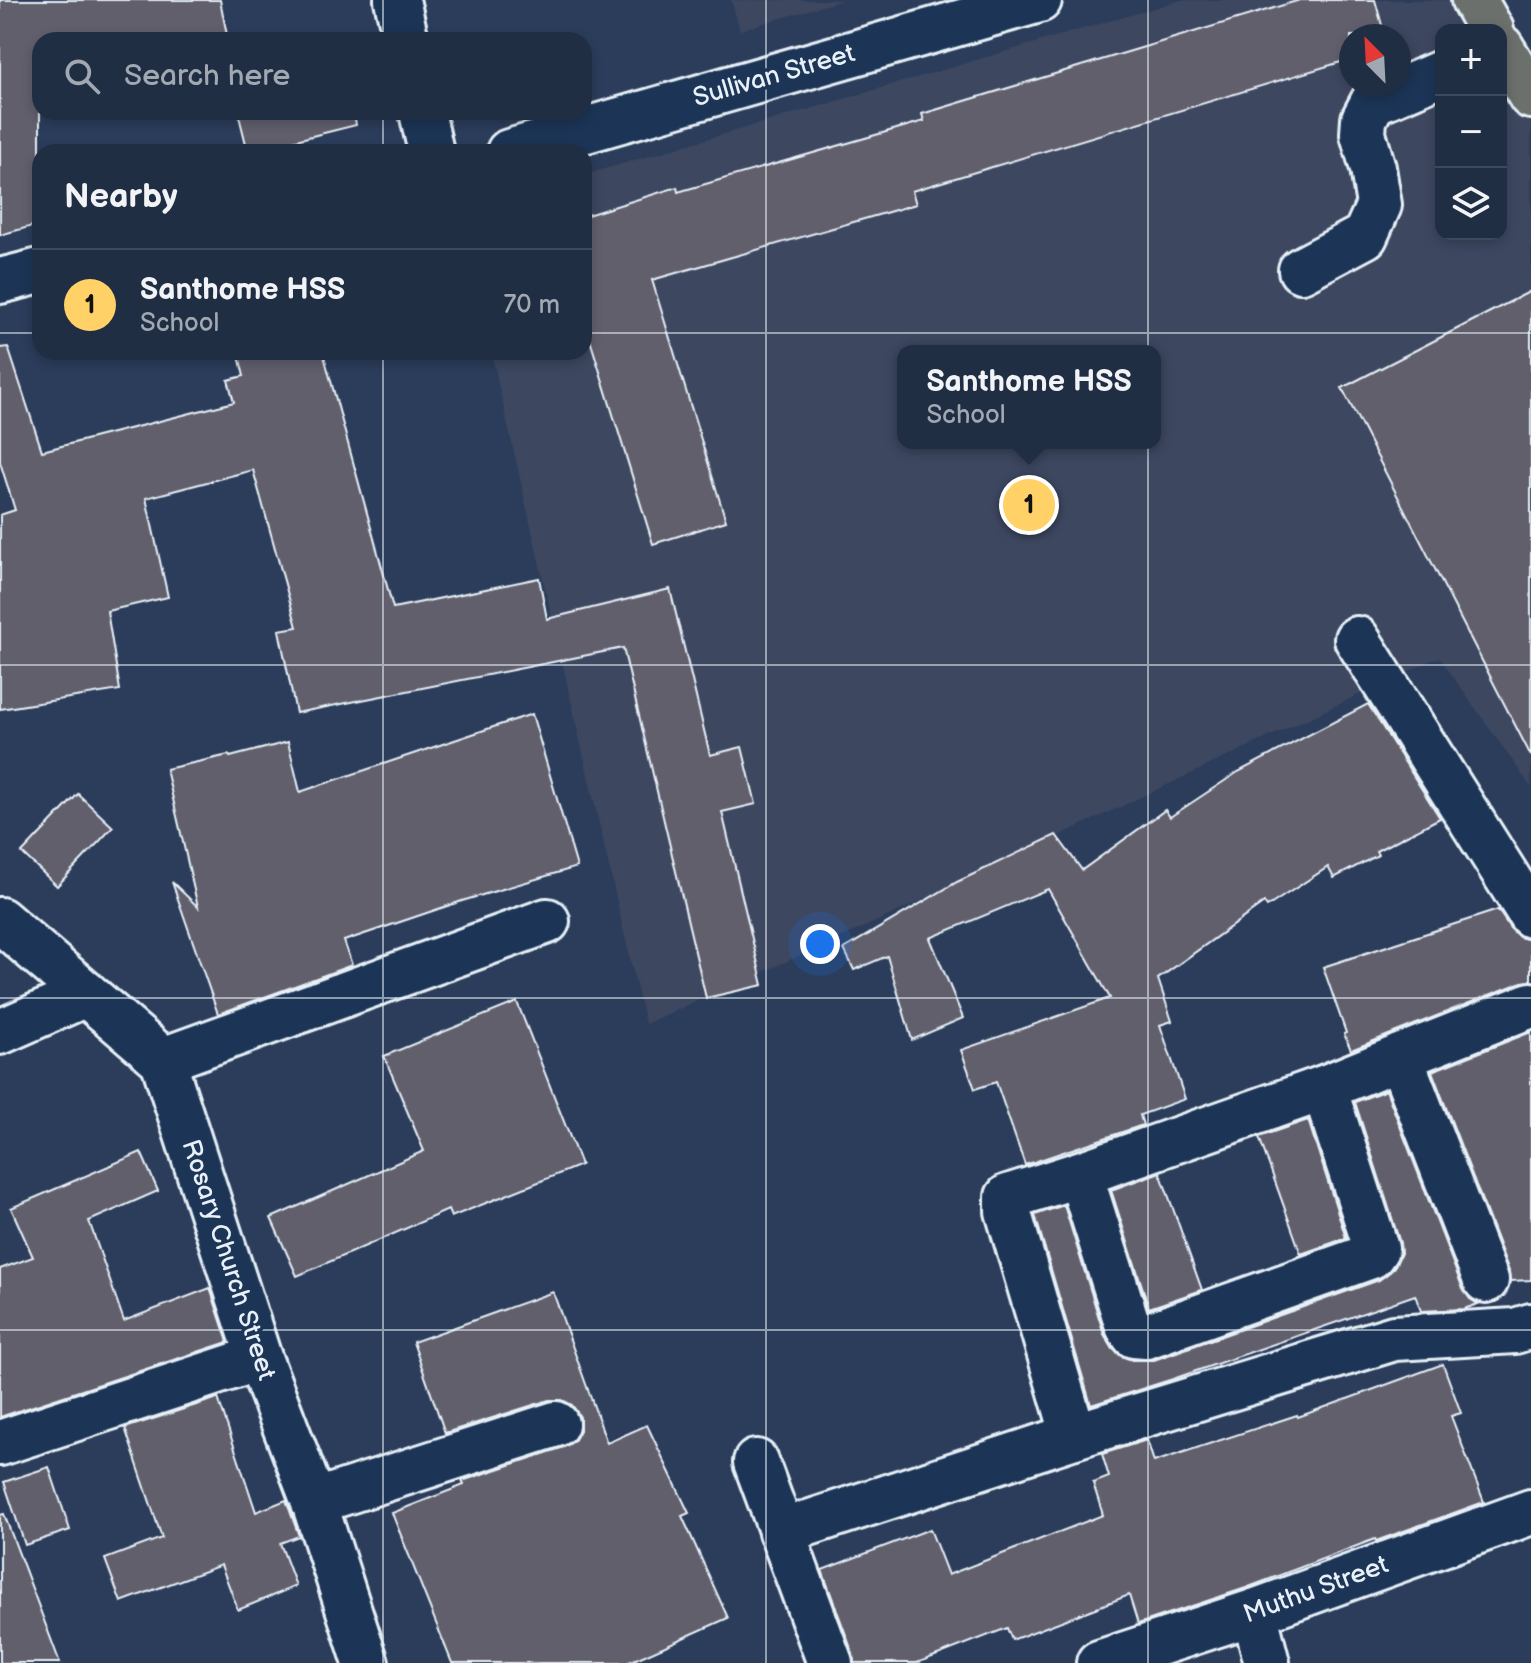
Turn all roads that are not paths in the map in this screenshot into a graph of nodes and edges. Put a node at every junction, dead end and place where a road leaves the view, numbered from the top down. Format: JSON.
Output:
{"nodes":[{"id":1,"x":397,"y":0,"type":"edge"},
{"id":2,"x":1039,"y":0,"type":"edge"},
{"id":3,"x":1474,"y":0,"type":"edge"},
{"id":4,"x":1488,"y":24,"type":"edge"},
{"id":5,"x":404,"y":32,"type":"edge"},
{"id":6,"x":1507,"y":57,"type":"edge"},
{"id":7,"x":1435,"y":76,"type":"edge"},
{"id":8,"x":1531,"y":96,"type":"edge"},
{"id":9,"x":424,"y":120,"type":"edge"},
{"id":10,"x":429,"y":144,"type":"edge"},
{"id":11,"x":537,"y":144,"type":"edge"},
{"id":12,"x":1301,"y":270,"type":"dead end"},
{"id":13,"x":32,"y":273,"type":"edge"},
{"id":14,"x":0,"y":281,"type":"edge"},
{"id":15,"x":1357,"y":639,"type":"dead end"},
{"id":16,"x":1531,"y":915,"type":"edge"},
{"id":17,"x":0,"y":920,"type":"edge"},
{"id":18,"x":547,"y":921,"type":"dead end"},
{"id":19,"x":86,"y":994,"type":"junction"},
{"id":20,"x":1531,"y":1005,"type":"edge"},
{"id":21,"x":0,"y":1032,"type":"edge"},
{"id":22,"x":1400,"y":1057,"type":"junction"},
{"id":23,"x":163,"y":1060,"type":"junction"},
{"id":24,"x":1324,"y":1088,"type":"junction"},
{"id":25,"x":1080,"y":1174,"type":"junction"},
{"id":26,"x":1486,"y":1280,"type":"dead end"},
{"id":27,"x":1531,"y":1326,"type":"edge"},
{"id":28,"x":259,"y":1358,"type":"junction"},
{"id":29,"x":556,"y":1424,"type":"dead end"},
{"id":30,"x":1074,"y":1436,"type":"junction"},
{"id":31,"x":0,"y":1443,"type":"edge"},
{"id":32,"x":756,"y":1462,"type":"dead end"},
{"id":33,"x":314,"y":1502,"type":"junction"},
{"id":34,"x":1531,"y":1512,"type":"edge"},
{"id":35,"x":781,"y":1532,"type":"junction"},
{"id":36,"x":1254,"y":1612,"type":"junction"},
{"id":37,"x":366,"y":1663,"type":"edge"},
{"id":38,"x":830,"y":1663,"type":"edge"},
{"id":39,"x":1099,"y":1663,"type":"edge"},
{"id":40,"x":1267,"y":1663,"type":"edge"}],
"edges":[{"from":1,"to":5,"type":"street"},
{"from":2,"to":11,"type":"street","name":"Sullivan Street"},
{"from":3,"to":4,"type":"main road"},
{"from":6,"to":8,"type":"main road"},
{"from":7,"to":12,"type":"street"},
{"from":9,"to":10,"type":"street"},
{"from":13,"to":14,"type":"street"},
{"from":15,"to":16,"type":"street"},
{"from":17,"to":19,"type":"street"},
{"from":18,"to":23,"type":"street"},
{"from":19,"to":21,"type":"street"},
{"from":19,"to":23,"type":"street"},
{"from":20,"to":22,"type":"street"},
{"from":22,"to":24,"type":"street"},
{"from":22,"to":26,"type":"street"},
{"from":23,"to":28,"type":"street","name":"Rosary Church Street"},
{"from":24,"to":25,"type":"street"},
{"from":24,"to":25,"type":"street"},
{"from":25,"to":30,"type":"street"},
{"from":27,"to":30,"type":"street"},
{"from":28,"to":31,"type":"street"},
{"from":28,"to":33,"type":"street","name":"Rosary Church Street"},
{"from":29,"to":33,"type":"street"},
{"from":30,"to":35,"type":"street"},
{"from":32,"to":35,"type":"street"},
{"from":33,"to":37,"type":"street","name":"Rosary Church Street"},
{"from":34,"to":36,"type":"street","name":"Muthu Street"},
{"from":35,"to":38,"type":"street"},
{"from":36,"to":39,"type":"street","name":"Muthu Street"},
{"from":36,"to":40,"type":"street"}]}
